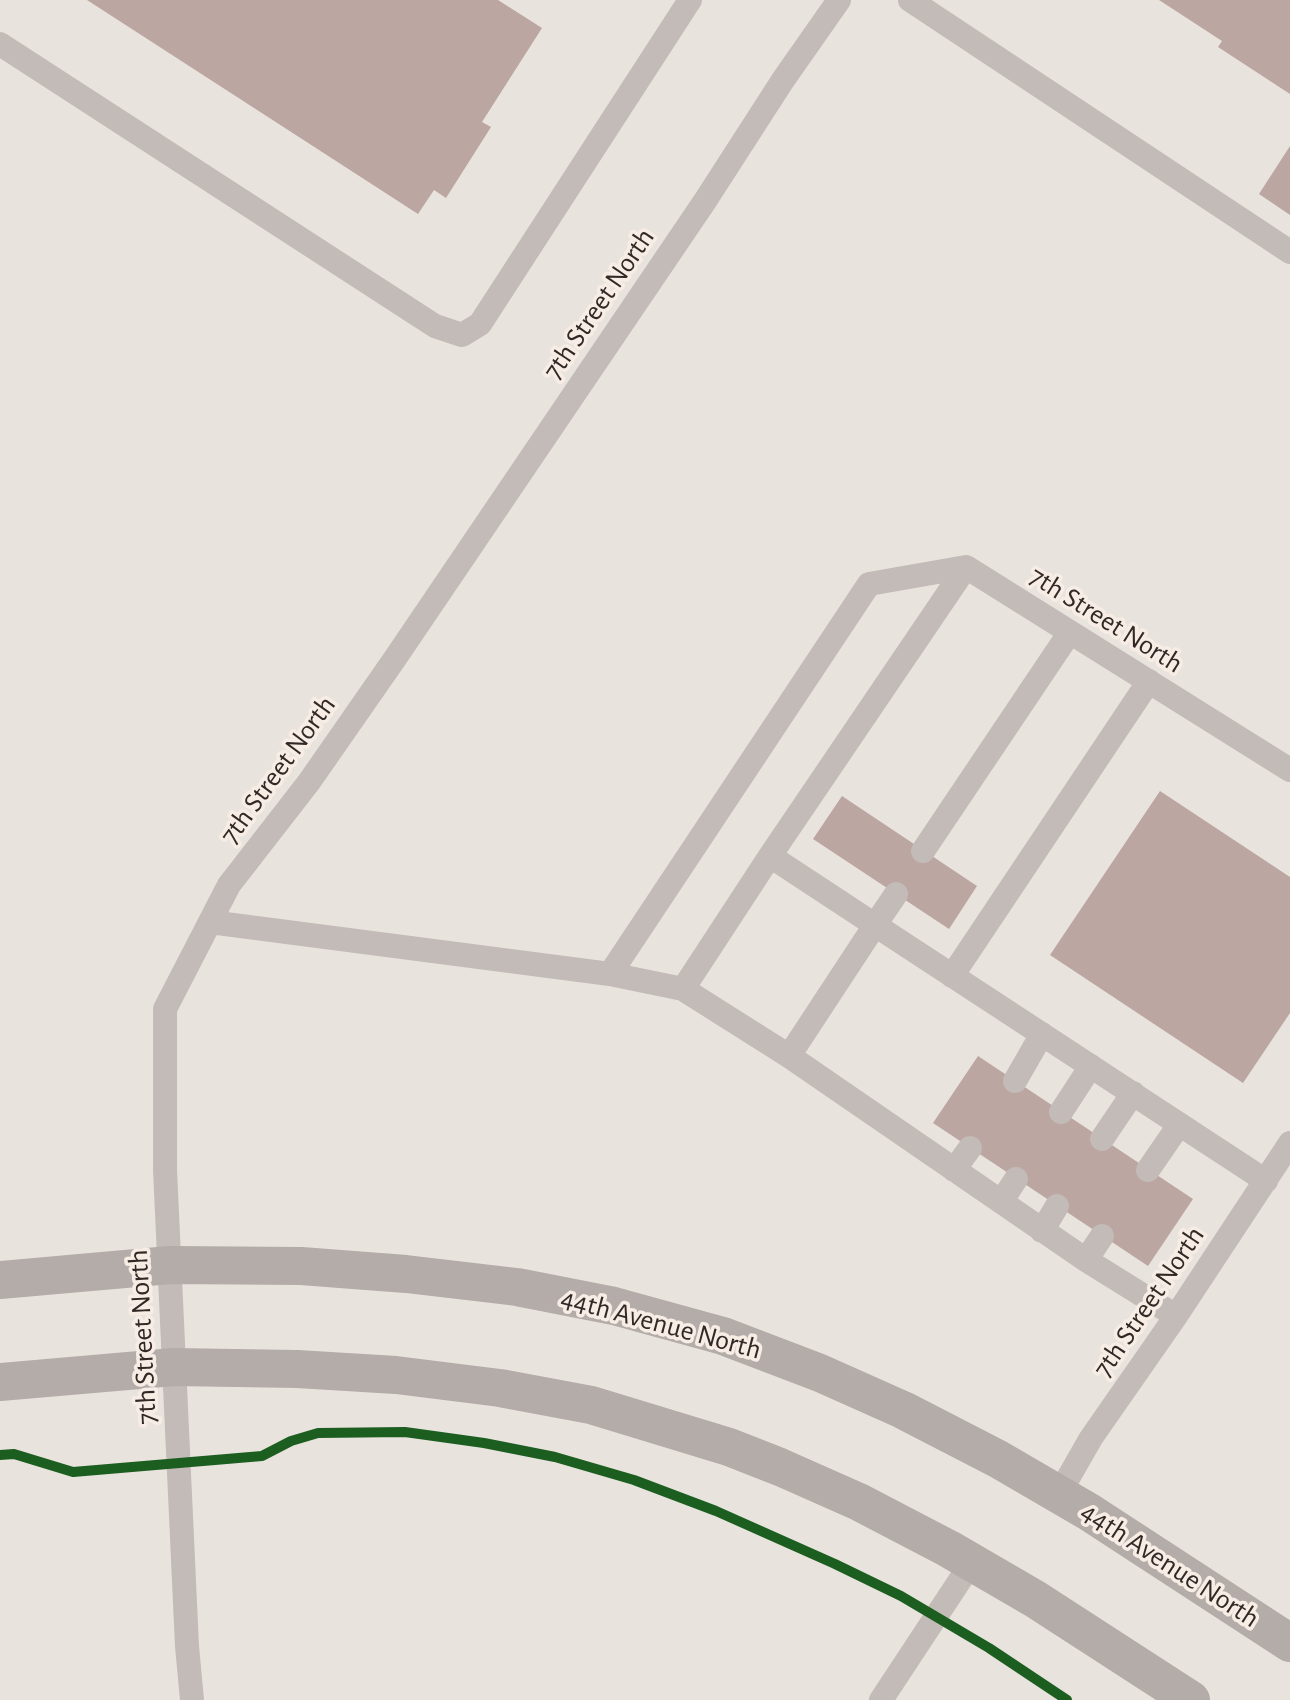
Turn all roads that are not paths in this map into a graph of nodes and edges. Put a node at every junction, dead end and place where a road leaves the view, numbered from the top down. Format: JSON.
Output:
{"nodes":[{"id":1,"x":690,"y":0,"type":"edge"},
{"id":2,"x":839,"y":0,"type":"edge"},
{"id":3,"x":910,"y":0,"type":"edge"},
{"id":4,"x":0,"y":44,"type":"edge"},
{"id":5,"x":1290,"y":252,"type":"edge"},
{"id":6,"x":966,"y":567,"type":"junction"},
{"id":7,"x":1070,"y":632,"type":"junction"},
{"id":8,"x":1149,"y":681,"type":"junction"},
{"id":9,"x":1290,"y":770,"type":"edge"},
{"id":10,"x":923,"y":851,"type":"dead end"},
{"id":11,"x":770,"y":856,"type":"junction"},
{"id":12,"x":896,"y":894,"type":"dead end"},
{"id":13,"x":210,"y":922,"type":"junction"},
{"id":14,"x":875,"y":925,"type":"junction"},
{"id":15,"x":610,"y":974,"type":"junction"},
{"id":16,"x":952,"y":976,"type":"junction"},
{"id":17,"x":683,"y":989,"type":"junction"},
{"id":18,"x":1042,"y":1034,"type":"junction"},
{"id":19,"x":789,"y":1056,"type":"junction"},
{"id":20,"x":1091,"y":1066,"type":"junction"},
{"id":21,"x":1015,"y":1081,"type":"dead end"},
{"id":22,"x":1133,"y":1093,"type":"junction"},
{"id":23,"x":1061,"y":1112,"type":"dead end"},
{"id":24,"x":1179,"y":1125,"type":"junction"},
{"id":25,"x":1102,"y":1139,"type":"dead end"},
{"id":26,"x":1290,"y":1143,"type":"edge"},
{"id":27,"x":970,"y":1148,"type":"dead end"},
{"id":28,"x":954,"y":1170,"type":"junction"},
{"id":29,"x":1148,"y":1170,"type":"dead end"},
{"id":30,"x":1016,"y":1179,"type":"dead end"},
{"id":31,"x":1266,"y":1181,"type":"junction"},
{"id":32,"x":1001,"y":1202,"type":"junction"},
{"id":33,"x":1057,"y":1206,"type":"dead end"},
{"id":34,"x":1042,"y":1231,"type":"junction"},
{"id":35,"x":1102,"y":1236,"type":"dead end"},
{"id":36,"x":1086,"y":1260,"type":"junction"},
{"id":37,"x":170,"y":1265,"type":"junction"},
{"id":38,"x":0,"y":1280,"type":"edge"},
{"id":39,"x":1176,"y":1316,"type":"junction"},
{"id":40,"x":174,"y":1367,"type":"junction"},
{"id":41,"x":0,"y":1382,"type":"edge"},
{"id":42,"x":1059,"y":1494,"type":"junction"},
{"id":43,"x":972,"y":1562,"type":"junction"},
{"id":44,"x":1290,"y":1643,"type":"edge"},
{"id":45,"x":192,"y":1700,"type":"edge"},
{"id":46,"x":881,"y":1700,"type":"edge"},
{"id":47,"x":1191,"y":1700,"type":"edge"}],
"edges":[{"from":1,"to":4,"type":"lane"},
{"from":2,"to":13,"type":"lane","name":"7th Street North"},
{"from":3,"to":5,"type":"lane"},
{"from":6,"to":7,"type":"lane","name":"7th Street North"},
{"from":6,"to":11,"type":"lane"},
{"from":6,"to":15,"type":"lane"},
{"from":7,"to":8,"type":"lane","name":"7th Street North"},
{"from":7,"to":10,"type":"lane"},
{"from":8,"to":9,"type":"lane","name":"7th Street North"},
{"from":8,"to":16,"type":"lane"},
{"from":11,"to":14,"type":"lane"},
{"from":11,"to":17,"type":"lane"},
{"from":12,"to":14,"type":"lane"},
{"from":13,"to":15,"type":"lane"},
{"from":13,"to":37,"type":"lane","name":"7th Street North"},
{"from":14,"to":16,"type":"lane"},
{"from":14,"to":19,"type":"lane"},
{"from":15,"to":17,"type":"lane"},
{"from":16,"to":18,"type":"lane"},
{"from":17,"to":19,"type":"lane"},
{"from":18,"to":20,"type":"lane"},
{"from":18,"to":21,"type":"lane"},
{"from":19,"to":28,"type":"lane"},
{"from":20,"to":22,"type":"lane"},
{"from":20,"to":23,"type":"lane"},
{"from":22,"to":24,"type":"lane"},
{"from":22,"to":25,"type":"lane"},
{"from":24,"to":29,"type":"lane"},
{"from":24,"to":31,"type":"lane"},
{"from":26,"to":31,"type":"lane","name":"7th Street North"},
{"from":27,"to":28,"type":"lane"},
{"from":28,"to":32,"type":"lane"},
{"from":30,"to":32,"type":"lane"},
{"from":31,"to":39,"type":"lane","name":"7th Street North"},
{"from":32,"to":34,"type":"lane"},
{"from":33,"to":34,"type":"lane"},
{"from":34,"to":36,"type":"lane"},
{"from":35,"to":36,"type":"lane"},
{"from":36,"to":39,"type":"lane"},
{"from":37,"to":38,"type":"main road","name":"44th Avenue North"},
{"from":37,"to":40,"type":"lane","name":"7th Street North"},
{"from":37,"to":42,"type":"main road","name":"44th Avenue North"},
{"from":39,"to":42,"type":"lane","name":"7th Street North"},
{"from":40,"to":41,"type":"main road"},
{"from":40,"to":43,"type":"main road"},
{"from":40,"to":45,"type":"lane","name":"7th Street North"},
{"from":42,"to":44,"type":"main road","name":"44th Avenue North"},
{"from":43,"to":46,"type":"lane"},
{"from":43,"to":47,"type":"main road"}]}
